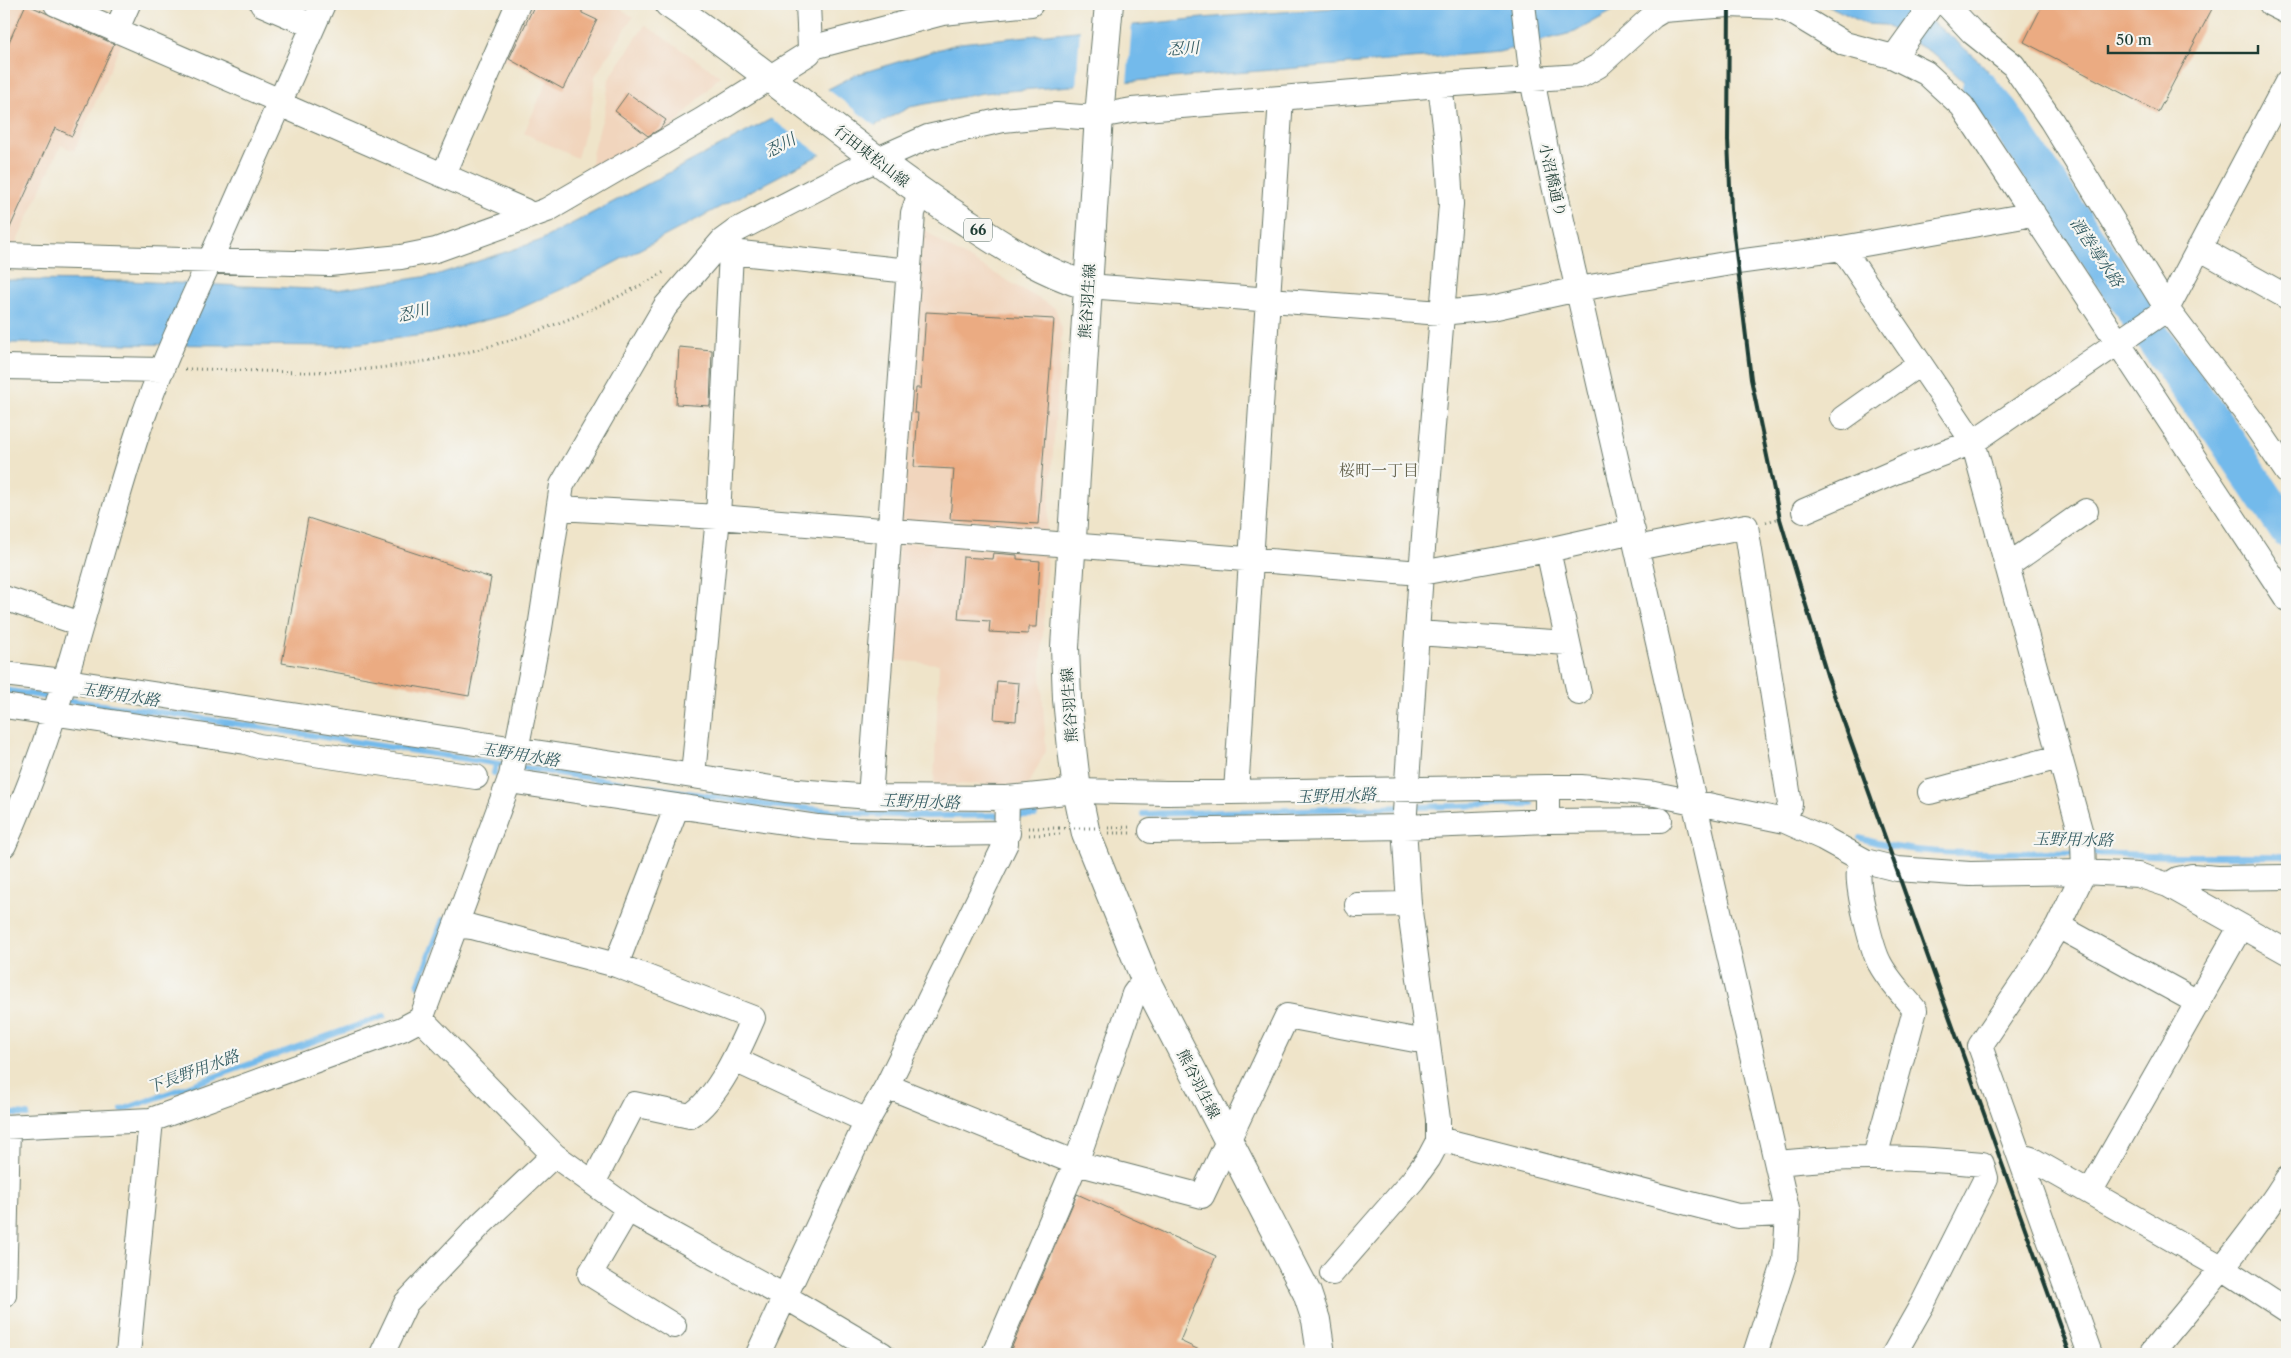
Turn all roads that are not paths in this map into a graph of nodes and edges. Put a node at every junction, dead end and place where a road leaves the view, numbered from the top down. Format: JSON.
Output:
{"nodes":[{"id":1,"x":56,"y":4,"type":"edge"},
{"id":2,"x":128,"y":4,"type":"edge"},
{"id":3,"x":262,"y":4,"type":"edge"},
{"id":4,"x":323,"y":4,"type":"edge"},
{"id":5,"x":518,"y":4,"type":"edge"},
{"id":6,"x":669,"y":4,"type":"edge"},
{"id":7,"x":808,"y":4,"type":"edge"},
{"id":8,"x":1031,"y":4,"type":"edge"},
{"id":9,"x":1109,"y":4,"type":"edge"},
{"id":10,"x":1524,"y":4,"type":"edge"},
{"id":11,"x":2271,"y":4,"type":"edge"},
{"id":12,"x":1935,"y":5,"type":"edge"},
{"id":13,"x":2287,"y":12,"type":"edge"},
{"id":14,"x":313,"y":26,"type":"junction"},
{"id":15,"x":116,"y":31,"type":"junction"},
{"id":16,"x":810,"y":48,"type":"junction"},
{"id":17,"x":1899,"y":48,"type":"junction"},
{"id":18,"x":1531,"y":75,"type":"junction"},
{"id":19,"x":775,"y":82,"type":"junction"},
{"id":20,"x":2287,"y":82,"type":"edge"},
{"id":21,"x":1440,"y":85,"type":"junction"},
{"id":22,"x":1281,"y":98,"type":"junction"},
{"id":23,"x":280,"y":102,"type":"junction"},
{"id":24,"x":1099,"y":109,"type":"junction"},
{"id":25,"x":873,"y":157,"type":"junction"},
{"id":26,"x":444,"y":174,"type":"junction"},
{"id":27,"x":920,"y":193,"type":"junction"},
{"id":28,"x":2033,"y":213,"type":"junction"},
{"id":29,"x":528,"y":217,"type":"junction"},
{"id":30,"x":726,"y":246,"type":"junction"},
{"id":31,"x":1842,"y":248,"type":"junction"},
{"id":32,"x":2199,"y":248,"type":"junction"},
{"id":33,"x":4,"y":255,"type":"edge"},
{"id":34,"x":207,"y":266,"type":"junction"},
{"id":35,"x":909,"y":271,"type":"junction"},
{"id":36,"x":1088,"y":286,"type":"junction"},
{"id":37,"x":1578,"y":289,"type":"junction"},
{"id":38,"x":2286,"y":294,"type":"edge"},
{"id":39,"x":1267,"y":300,"type":"junction"},
{"id":40,"x":1441,"y":313,"type":"junction"},
{"id":41,"x":2162,"y":313,"type":"junction"},
{"id":42,"x":2123,"y":338,"type":"junction"},
{"id":43,"x":1920,"y":364,"type":"junction"},
{"id":44,"x":170,"y":366,"type":"junction"},
{"id":45,"x":4,"y":367,"type":"edge"},
{"id":46,"x":1843,"y":418,"type":"dead end"},
{"id":47,"x":1972,"y":442,"type":"junction"},
{"id":48,"x":2287,"y":472,"type":"edge"},
{"id":49,"x":558,"y":508,"type":"junction"},
{"id":50,"x":1804,"y":511,"type":"road end"},
{"id":51,"x":2086,"y":511,"type":"dead end"},
{"id":52,"x":718,"y":517,"type":"junction"},
{"id":53,"x":888,"y":532,"type":"junction"},
{"id":54,"x":1635,"y":539,"type":"junction"},
{"id":55,"x":1072,"y":546,"type":"junction"},
{"id":56,"x":1548,"y":550,"type":"junction"},
{"id":57,"x":1251,"y":560,"type":"junction"},
{"id":58,"x":2007,"y":566,"type":"junction"},
{"id":59,"x":1421,"y":573,"type":"junction"},
{"id":60,"x":4,"y":598,"type":"edge"},
{"id":61,"x":2287,"y":599,"type":"edge"},
{"id":62,"x":81,"y":624,"type":"junction"},
{"id":63,"x":1417,"y":633,"type":"junction"},
{"id":64,"x":1568,"y":643,"type":"junction"},
{"id":65,"x":4,"y":674,"type":"edge"},
{"id":66,"x":1579,"y":693,"type":"dead end"},
{"id":67,"x":60,"y":698,"type":"junction"},
{"id":68,"x":4,"y":706,"type":"edge"},
{"id":69,"x":2059,"y":757,"type":"junction"},
{"id":70,"x":513,"y":766,"type":"junction"},
{"id":71,"x":693,"y":775,"type":"junction"},
{"id":72,"x":476,"y":777,"type":"dead end"},
{"id":73,"x":1547,"y":787,"type":"junction"},
{"id":74,"x":1077,"y":791,"type":"junction"},
{"id":75,"x":1236,"y":792,"type":"junction"},
{"id":76,"x":1930,"y":792,"type":"dead end"},
{"id":77,"x":870,"y":797,"type":"junction"},
{"id":78,"x":1007,"y":800,"type":"junction"},
{"id":79,"x":1695,"y":801,"type":"junction"},
{"id":80,"x":677,"y":806,"type":"junction"},
{"id":81,"x":778,"y":807,"type":"junction"},
{"id":82,"x":1405,"y":808,"type":"junction"},
{"id":83,"x":1660,"y":820,"type":"dead end"},
{"id":84,"x":1547,"y":821,"type":"junction"},
{"id":85,"x":1786,"y":821,"type":"junction"},
{"id":86,"x":1145,"y":829,"type":"road end"},
{"id":87,"x":1017,"y":831,"type":"junction"},
{"id":88,"x":4,"y":844,"type":"edge"},
{"id":89,"x":2083,"y":857,"type":"junction"},
{"id":90,"x":1865,"y":861,"type":"junction"},
{"id":91,"x":2287,"y":877,"type":"edge"},
{"id":92,"x":2168,"y":885,"type":"junction"},
{"id":93,"x":1409,"y":904,"type":"junction"},
{"id":94,"x":1357,"y":905,"type":"dead end"},
{"id":95,"x":457,"y":925,"type":"junction"},
{"id":96,"x":2058,"y":926,"type":"junction"},
{"id":97,"x":2241,"y":926,"type":"junction"},
{"id":98,"x":2287,"y":952,"type":"edge"},
{"id":99,"x":616,"y":965,"type":"junction"},
{"id":100,"x":1144,"y":979,"type":"junction"},
{"id":101,"x":2199,"y":1003,"type":"junction"},
{"id":102,"x":421,"y":1019,"type":"junction"},
{"id":103,"x":1428,"y":1040,"type":"junction"},
{"id":104,"x":735,"y":1060,"type":"junction"},
{"id":105,"x":887,"y":1086,"type":"junction"},
{"id":106,"x":150,"y":1120,"type":"junction"},
{"id":107,"x":867,"y":1121,"type":"junction"},
{"id":108,"x":6,"y":1127,"type":"edge"},
{"id":109,"x":1438,"y":1141,"type":"junction"},
{"id":110,"x":1228,"y":1142,"type":"junction"},
{"id":111,"x":554,"y":1155,"type":"junction"},
{"id":112,"x":2021,"y":1156,"type":"junction"},
{"id":113,"x":1875,"y":1158,"type":"junction"},
{"id":114,"x":1076,"y":1163,"type":"junction"},
{"id":115,"x":1778,"y":1163,"type":"junction"},
{"id":116,"x":2287,"y":1179,"type":"edge"},
{"id":117,"x":593,"y":1184,"type":"junction"},
{"id":118,"x":2090,"y":1192,"type":"junction"},
{"id":119,"x":628,"y":1209,"type":"junction"},
{"id":120,"x":1788,"y":1214,"type":"junction"},
{"id":121,"x":2221,"y":1267,"type":"junction"},
{"id":122,"x":1332,"y":1273,"type":"dead end"},
{"id":123,"x":4,"y":1295,"type":"edge"},
{"id":124,"x":784,"y":1296,"type":"junction"},
{"id":125,"x":2287,"y":1310,"type":"edge"},
{"id":126,"x":674,"y":1326,"type":"dead end"},
{"id":127,"x":128,"y":1354,"type":"edge"},
{"id":128,"x":382,"y":1354,"type":"edge"},
{"id":129,"x":758,"y":1354,"type":"edge"},
{"id":130,"x":882,"y":1354,"type":"edge"},
{"id":131,"x":994,"y":1354,"type":"edge"},
{"id":132,"x":1321,"y":1354,"type":"edge"},
{"id":133,"x":1755,"y":1354,"type":"edge"},
{"id":134,"x":1894,"y":1354,"type":"edge"},
{"id":135,"x":2090,"y":1354,"type":"edge"},
{"id":136,"x":2151,"y":1354,"type":"edge"}],
"edges":[{"from":1,"to":15,"type":"street"},
{"from":2,"to":15,"type":"street"},
{"from":3,"to":14,"type":"street"},
{"from":4,"to":14,"type":"street"},
{"from":5,"to":26,"type":"street"},
{"from":6,"to":19,"type":"main road","name":"行田東松山線","number":"66"},
{"from":7,"to":16,"type":"street"},
{"from":8,"to":16,"type":"street"},
{"from":9,"to":24,"type":"main road","name":"熊谷羽生線"},
{"from":10,"to":18,"type":"street","name":"小沼橋通り"},
{"from":11,"to":13,"type":"street"},
{"from":12,"to":17,"type":"street"},
{"from":12,"to":41,"type":"street"},
{"from":14,"to":23,"type":"street"},
{"from":15,"to":23,"type":"street"},
{"from":16,"to":19,"type":"street"},
{"from":17,"to":18,"type":"street"},
{"from":17,"to":28,"type":"street"},
{"from":18,"to":21,"type":"street"},
{"from":18,"to":37,"type":"street","name":"小沼橋通り"},
{"from":19,"to":25,"type":"main road","name":"行田東松山線","number":"66"},
{"from":19,"to":29,"type":"street"},
{"from":20,"to":32,"type":"street"},
{"from":21,"to":22,"type":"street"},
{"from":21,"to":40,"type":"street"},
{"from":22,"to":24,"type":"street"},
{"from":22,"to":39,"type":"street"},
{"from":23,"to":26,"type":"street"},
{"from":23,"to":34,"type":"street"},
{"from":24,"to":25,"type":"street"},
{"from":24,"to":36,"type":"main road","name":"熊谷羽生線"},
{"from":25,"to":27,"type":"main road","name":"行田東松山線","number":"66"},
{"from":25,"to":30,"type":"street"},
{"from":26,"to":29,"type":"street"},
{"from":27,"to":35,"type":"street"},
{"from":27,"to":36,"type":"main road","name":"行田東松山線","number":"66"},
{"from":28,"to":31,"type":"street"},
{"from":28,"to":42,"type":"street"},
{"from":29,"to":34,"type":"street"},
{"from":30,"to":35,"type":"street"},
{"from":30,"to":49,"type":"street"},
{"from":30,"to":52,"type":"street"},
{"from":31,"to":37,"type":"street"},
{"from":31,"to":43,"type":"street"},
{"from":32,"to":38,"type":"street"},
{"from":32,"to":41,"type":"street"},
{"from":33,"to":34,"type":"street"},
{"from":34,"to":44,"type":"street"},
{"from":35,"to":53,"type":"street"},
{"from":36,"to":39,"type":"street"},
{"from":36,"to":55,"type":"main road","name":"熊谷羽生線"},
{"from":37,"to":40,"type":"street"},
{"from":37,"to":54,"type":"street","name":"小沼橋通り"},
{"from":39,"to":40,"type":"street"},
{"from":39,"to":57,"type":"street"},
{"from":40,"to":59,"type":"street"},
{"from":41,"to":42,"type":"street"},
{"from":41,"to":48,"type":"street"},
{"from":42,"to":47,"type":"street"},
{"from":42,"to":61,"type":"street"},
{"from":43,"to":46,"type":"street"},
{"from":43,"to":47,"type":"street"},
{"from":44,"to":45,"type":"street"},
{"from":44,"to":62,"type":"street"},
{"from":47,"to":50,"type":"street"},
{"from":47,"to":58,"type":"street"},
{"from":49,"to":52,"type":"street"},
{"from":49,"to":70,"type":"street"},
{"from":51,"to":58,"type":"street"},
{"from":52,"to":53,"type":"street"},
{"from":52,"to":71,"type":"street"},
{"from":53,"to":55,"type":"street"},
{"from":53,"to":77,"type":"street"},
{"from":54,"to":56,"type":"street"},
{"from":54,"to":79,"type":"street","name":"小沼橋通り"},
{"from":54,"to":85,"type":"street"},
{"from":55,"to":57,"type":"street"},
{"from":55,"to":74,"type":"main road","name":"熊谷羽生線"},
{"from":56,"to":59,"type":"street"},
{"from":56,"to":64,"type":"street"},
{"from":57,"to":59,"type":"street"},
{"from":57,"to":75,"type":"street"},
{"from":58,"to":69,"type":"street"},
{"from":59,"to":63,"type":"street"},
{"from":60,"to":62,"type":"street"},
{"from":62,"to":67,"type":"street"},
{"from":63,"to":64,"type":"street"},
{"from":63,"to":82,"type":"street"},
{"from":64,"to":66,"type":"street"},
{"from":65,"to":67,"type":"street"},
{"from":67,"to":68,"type":"street"},
{"from":67,"to":70,"type":"street"},
{"from":67,"to":72,"type":"street"},
{"from":67,"to":88,"type":"street"},
{"from":69,"to":76,"type":"street"},
{"from":69,"to":89,"type":"street"},
{"from":70,"to":71,"type":"street"},
{"from":70,"to":80,"type":"street"},
{"from":70,"to":95,"type":"street"},
{"from":71,"to":81,"type":"street"},
{"from":73,"to":79,"type":"street"},
{"from":73,"to":82,"type":"street"},
{"from":73,"to":84,"type":"street"},
{"from":74,"to":75,"type":"street"},
{"from":74,"to":78,"type":"street"},
{"from":74,"to":100,"type":"main road","name":"熊谷羽生線"},
{"from":75,"to":82,"type":"street"},
{"from":77,"to":78,"type":"street"},
{"from":77,"to":81,"type":"street"},
{"from":78,"to":87,"type":"street"},
{"from":79,"to":85,"type":"street"},
{"from":79,"to":115,"type":"street","name":"小沼橋通り"},
{"from":80,"to":81,"type":"street"},
{"from":80,"to":99,"type":"street"},
{"from":81,"to":87,"type":"street"},
{"from":82,"to":84,"type":"street"},
{"from":82,"to":86,"type":"street"},
{"from":82,"to":93,"type":"street"},
{"from":83,"to":84,"type":"street"},
{"from":85,"to":90,"type":"street"},
{"from":87,"to":105,"type":"street"},
{"from":89,"to":90,"type":"street"},
{"from":89,"to":92,"type":"street"},
{"from":89,"to":96,"type":"street"},
{"from":90,"to":113,"type":"street"},
{"from":91,"to":92,"type":"street"},
{"from":92,"to":97,"type":"street"},
{"from":93,"to":94,"type":"street"},
{"from":93,"to":103,"type":"street"},
{"from":95,"to":99,"type":"street"},
{"from":95,"to":102,"type":"street"},
{"from":96,"to":101,"type":"street"},
{"from":96,"to":112,"type":"street"},
{"from":97,"to":98,"type":"street"},
{"from":97,"to":101,"type":"street"},
{"from":99,"to":104,"type":"street"},
{"from":100,"to":110,"type":"main road","name":"熊谷羽生線"},
{"from":100,"to":114,"type":"street"},
{"from":101,"to":118,"type":"street"},
{"from":102,"to":106,"type":"street"},
{"from":102,"to":111,"type":"street"},
{"from":103,"to":109,"type":"street"},
{"from":103,"to":110,"type":"street"},
{"from":104,"to":107,"type":"street"},
{"from":104,"to":117,"type":"street"},
{"from":105,"to":107,"type":"street"},
{"from":105,"to":114,"type":"street"},
{"from":106,"to":108,"type":"street"},
{"from":106,"to":127,"type":"street"},
{"from":107,"to":124,"type":"street"},
{"from":108,"to":123,"type":"street"},
{"from":109,"to":120,"type":"street"},
{"from":109,"to":122,"type":"street"},
{"from":110,"to":114,"type":"street"},
{"from":110,"to":132,"type":"main road","name":"熊谷羽生線"},
{"from":111,"to":117,"type":"street"},
{"from":111,"to":128,"type":"street"},
{"from":112,"to":118,"type":"street"},
{"from":112,"to":135,"type":"street"},
{"from":113,"to":115,"type":"street"},
{"from":113,"to":134,"type":"street"},
{"from":114,"to":131,"type":"street"},
{"from":115,"to":120,"type":"street","name":"小沼橋通り"},
{"from":116,"to":121,"type":"street"},
{"from":117,"to":119,"type":"street"},
{"from":118,"to":121,"type":"street"},
{"from":119,"to":124,"type":"street"},
{"from":119,"to":126,"type":"street"},
{"from":120,"to":133,"type":"street","name":"小沼橋通り"},
{"from":121,"to":125,"type":"street"},
{"from":121,"to":136,"type":"street"},
{"from":124,"to":129,"type":"street"},
{"from":124,"to":130,"type":"street"}]}
